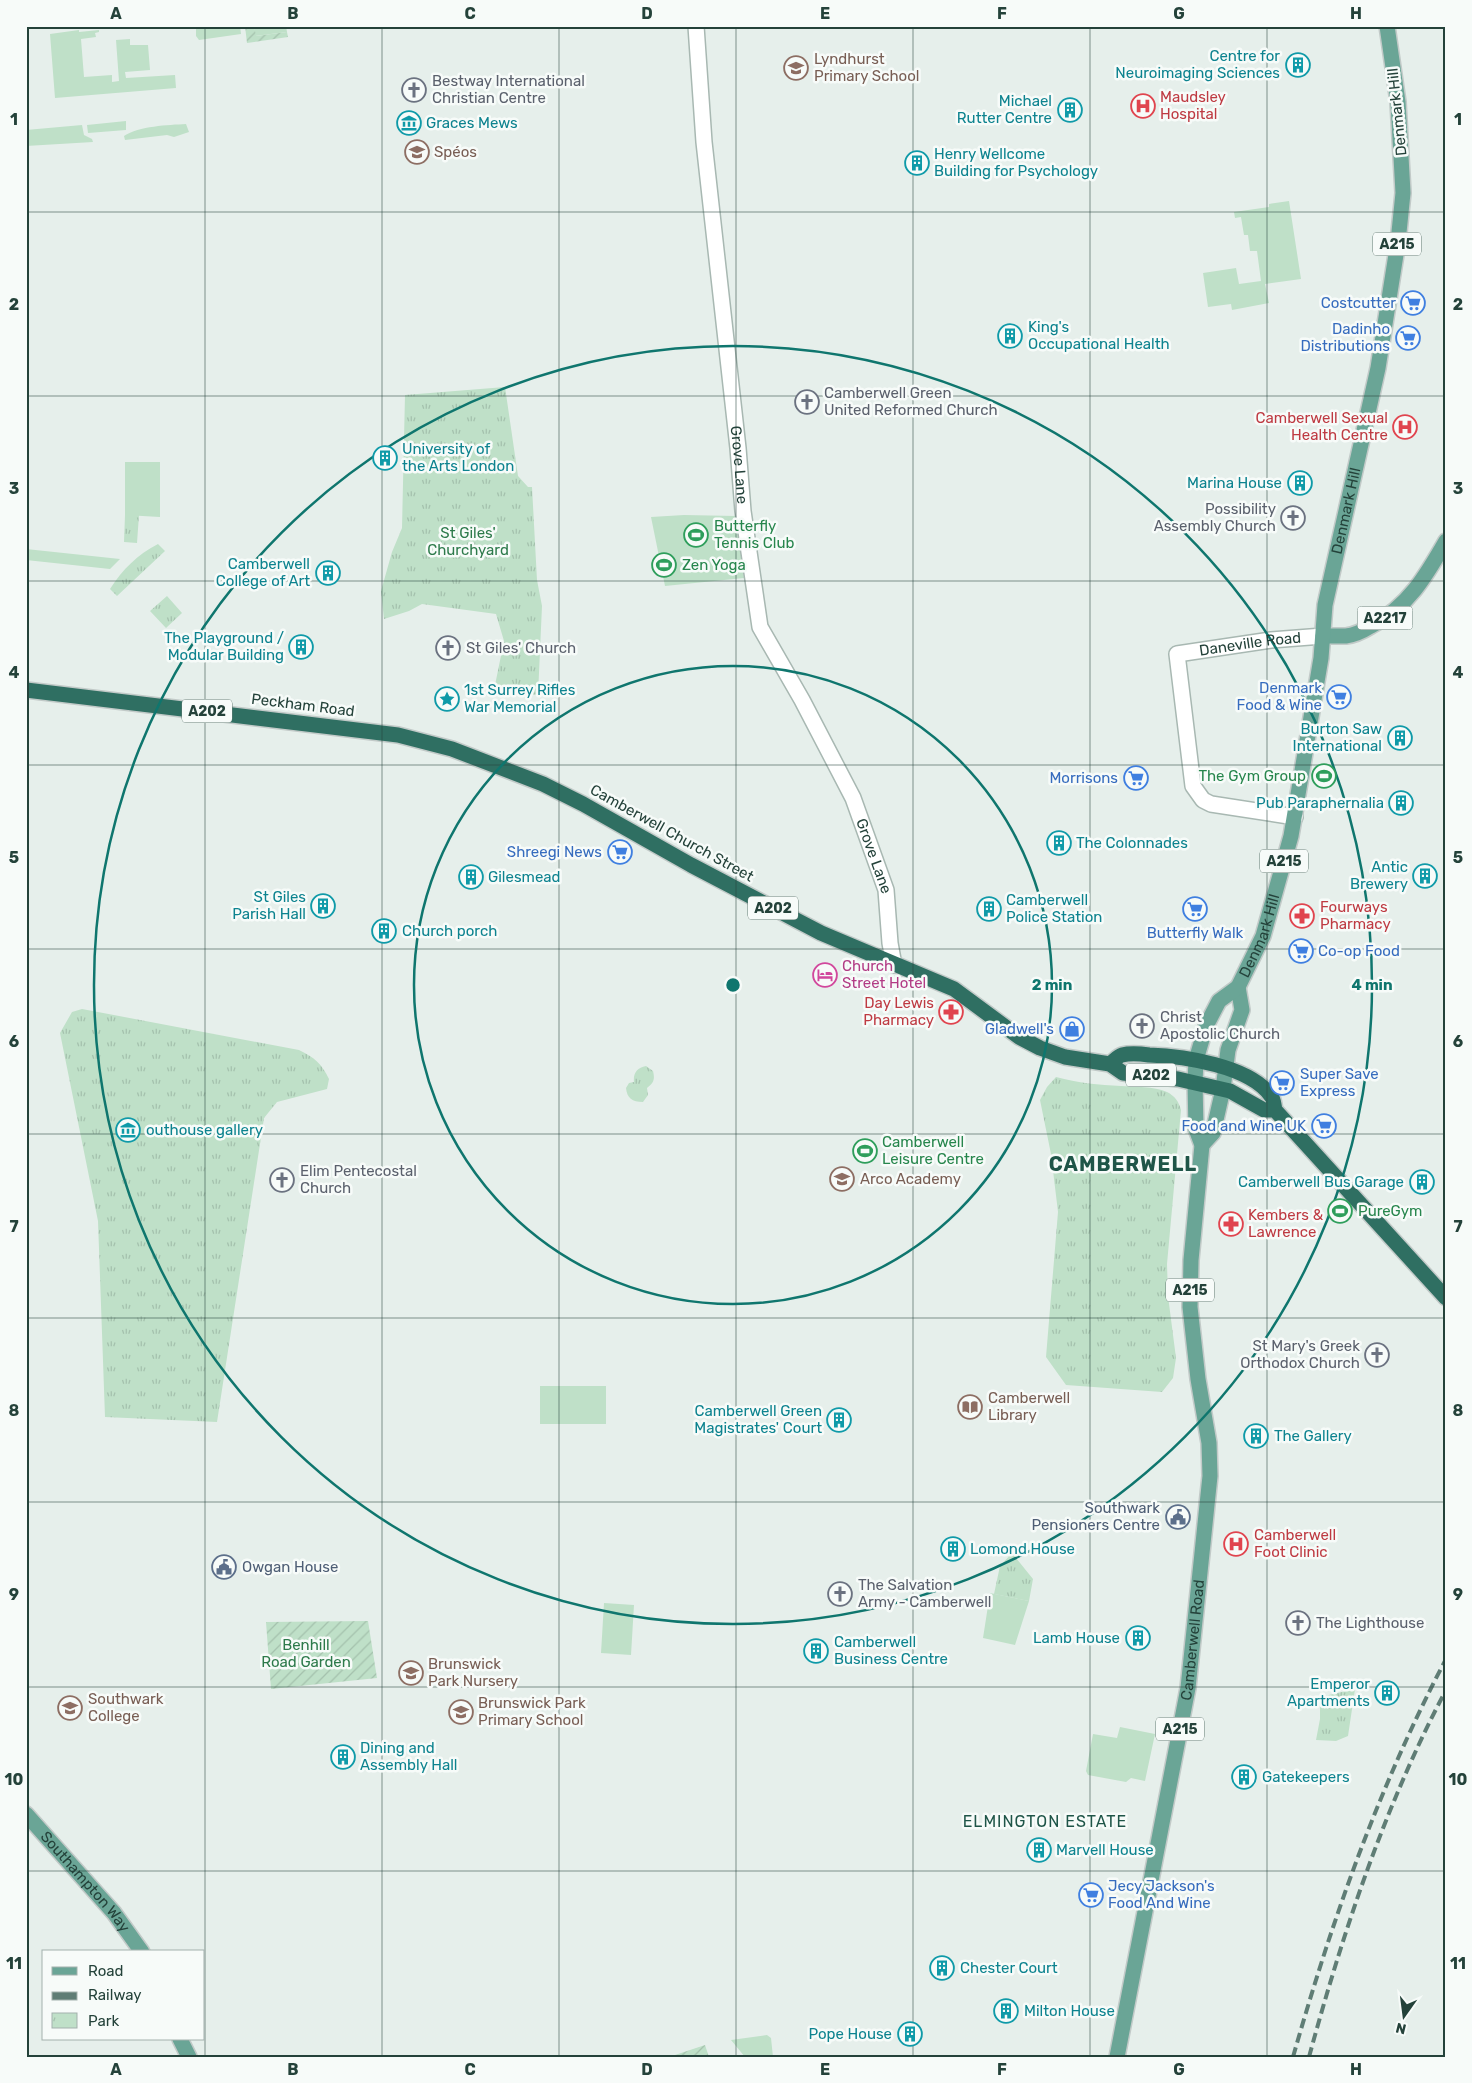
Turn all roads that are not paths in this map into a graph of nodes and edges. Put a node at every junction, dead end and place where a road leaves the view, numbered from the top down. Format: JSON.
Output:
{"nodes":[{"id":1,"x":696,"y":26,"type":"edge"},
{"id":2,"x":1388,"y":26,"type":"edge"},
{"id":3,"x":1446,"y":541,"type":"edge"},
{"id":4,"x":1323,"y":636,"type":"junction"},
{"id":5,"x":26,"y":690,"type":"edge"},
{"id":6,"x":398,"y":735,"type":"joint"},
{"id":7,"x":1294,"y":817,"type":"junction"},
{"id":8,"x":894,"y":965,"type":"junction"},
{"id":9,"x":1238,"y":987,"type":"junction"},
{"id":10,"x":1196,"y":1060,"type":"junction"},
{"id":11,"x":1110,"y":1064,"type":"junction"},
{"id":12,"x":1224,"y":1068,"type":"junction"},
{"id":13,"x":1195,"y":1082,"type":"junction"},
{"id":14,"x":1223,"y":1089,"type":"junction"},
{"id":15,"x":1275,"y":1110,"type":"junction"},
{"id":16,"x":1202,"y":1144,"type":"junction"},
{"id":17,"x":1446,"y":1298,"type":"edge"},
{"id":18,"x":26,"y":1814,"type":"edge"},
{"id":19,"x":141,"y":1950,"type":"edge"},
{"id":20,"x":180,"y":2040,"type":"edge"},
{"id":21,"x":189,"y":2057,"type":"edge"},
{"id":22,"x":1117,"y":2057,"type":"edge"}],
"edges":[{"from":1,"to":8,"type":"street","name":"Grove Lane"},
{"from":2,"to":4,"type":"main road","name":"Denmark Hill","number":"A215"},
{"from":3,"to":4,"type":"main road","number":"A2217"},
{"from":4,"to":7,"type":"main road","name":"Denmark Hill","number":"A215"},
{"from":4,"to":7,"type":"street","name":"Daneville Road"},
{"from":5,"to":6,"type":"highway","name":"Peckham Road","number":"A202"},
{"from":6,"to":8,"type":"highway","name":"Camberwell Church Street","number":"A202"},
{"from":7,"to":9,"type":"main road","name":"Denmark Hill","number":"A215"},
{"from":8,"to":11,"type":"highway","name":"Camberwell Church Street","number":"A202"},
{"from":9,"to":10,"type":"main road","name":"Denmark Hill","number":"A215"},
{"from":9,"to":12,"type":"main road","name":"Denmark Hill","number":"A215"},
{"from":10,"to":11,"type":"highway","number":"A202"},
{"from":10,"to":12,"type":"highway","number":"A202"},
{"from":10,"to":13,"type":"main road","number":"A215"},
{"from":11,"to":13,"type":"highway","number":"A202"},
{"from":12,"to":14,"type":"main road","number":"A215"},
{"from":12,"to":15,"type":"highway","number":"A202"},
{"from":13,"to":14,"type":"highway","number":"A202"},
{"from":13,"to":16,"type":"main road","number":"A215"},
{"from":14,"to":15,"type":"highway","number":"A202"},
{"from":14,"to":16,"type":"main road","number":"A215"},
{"from":15,"to":17,"type":"highway","number":"A202"},
{"from":16,"to":22,"type":"main road","name":"Camberwell Road","number":"A215"},
{"from":18,"to":19,"type":"main road","name":"Southampton Way"},
{"from":20,"to":21,"type":"main road"}]}
